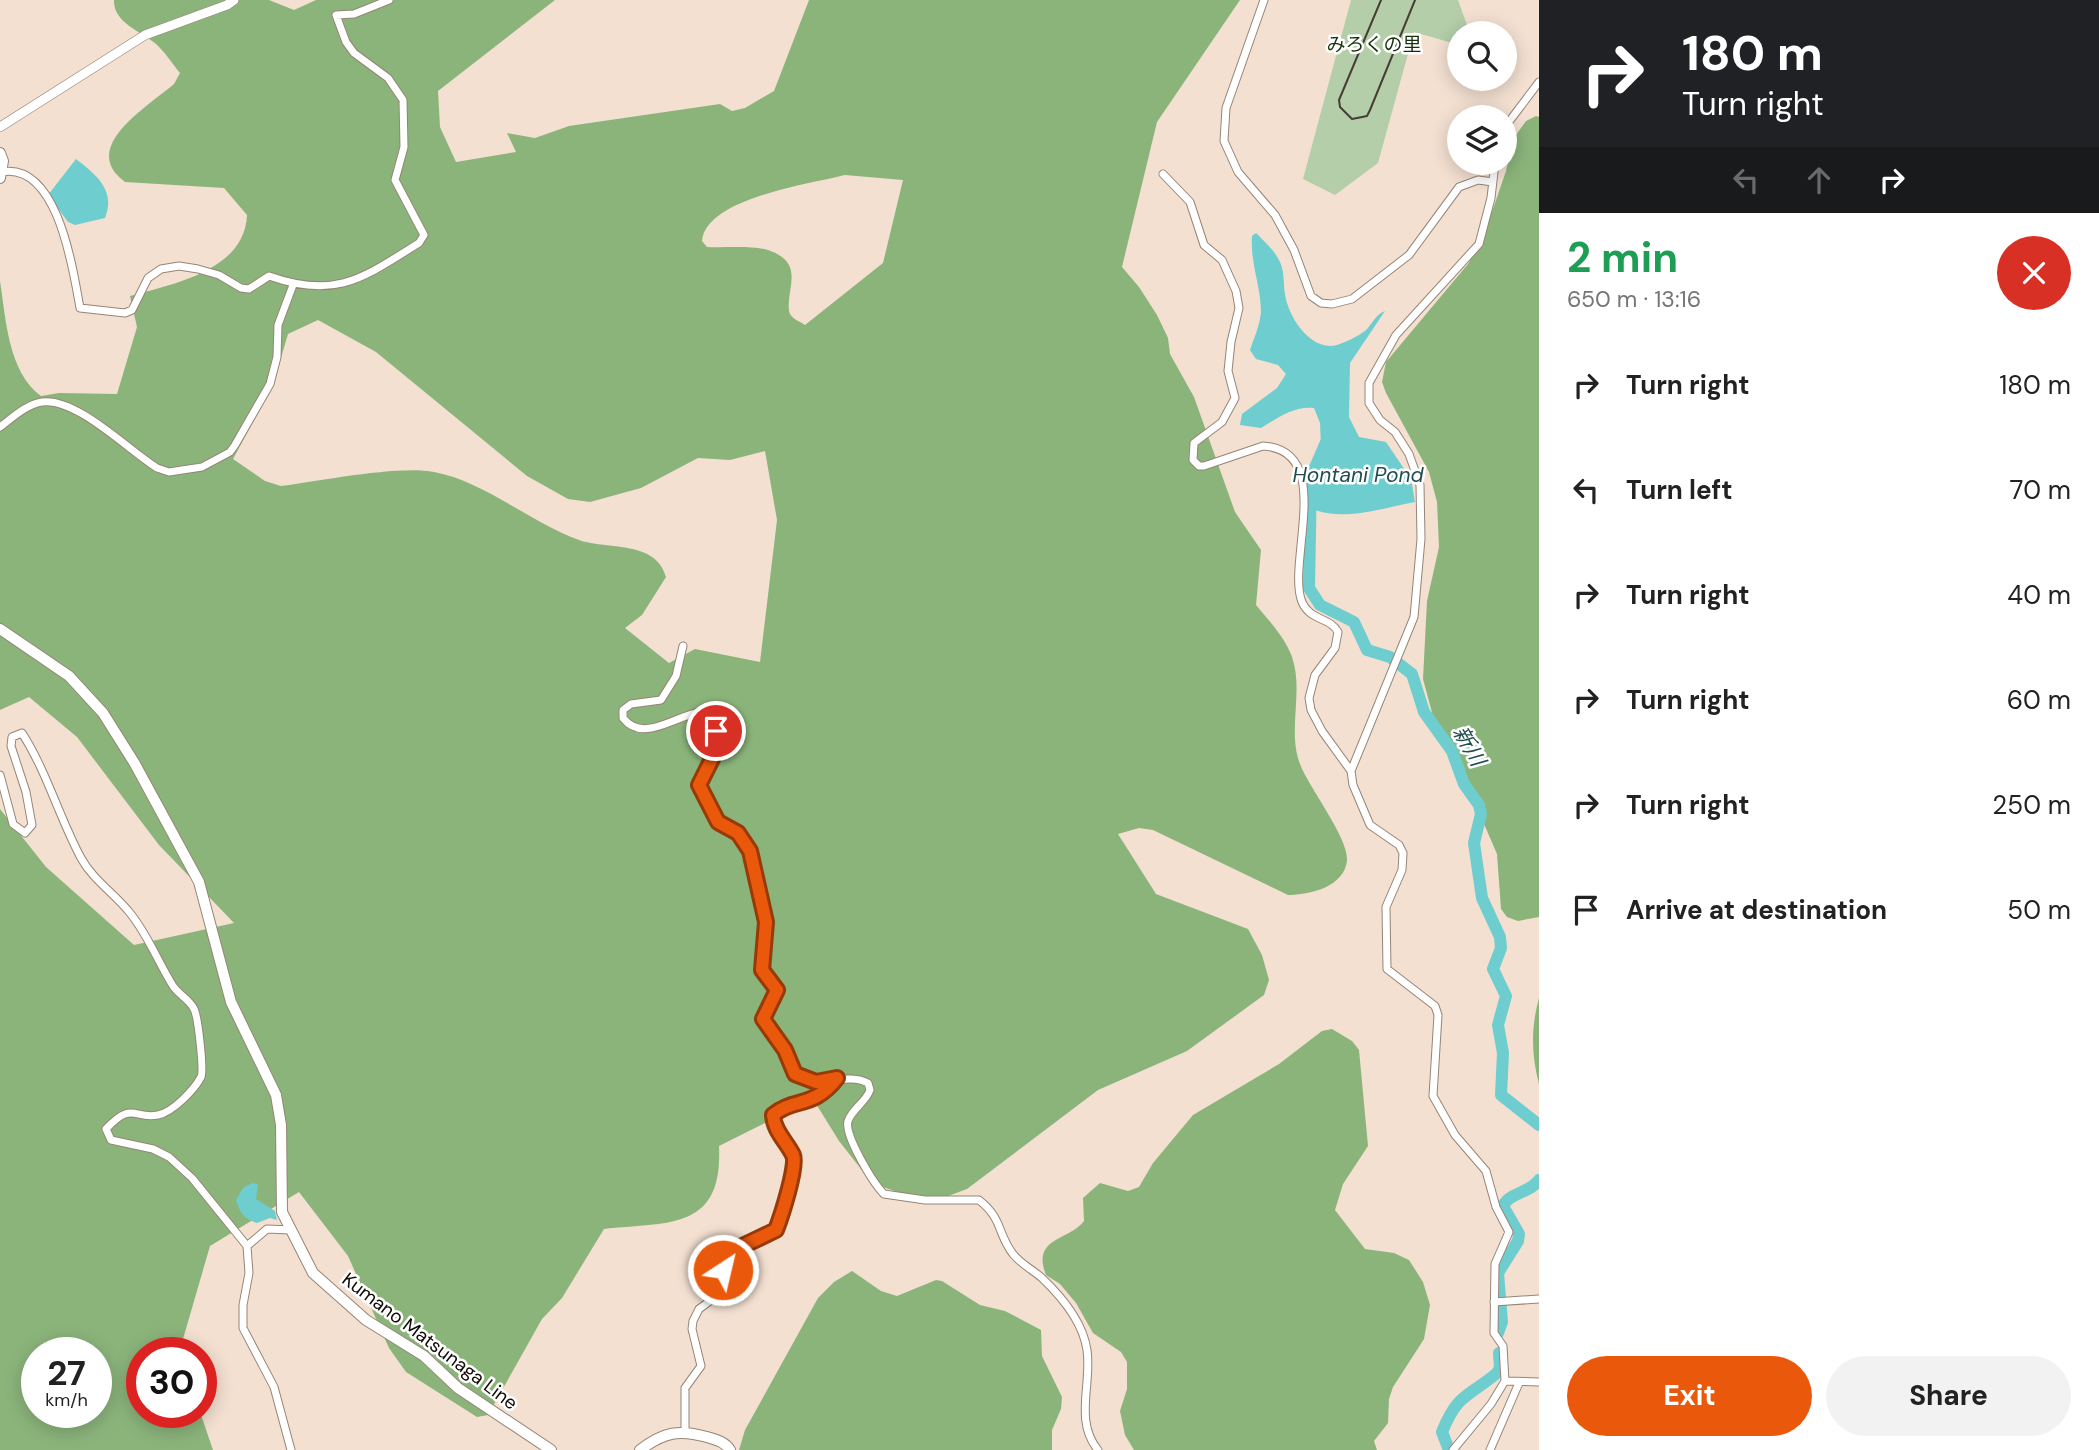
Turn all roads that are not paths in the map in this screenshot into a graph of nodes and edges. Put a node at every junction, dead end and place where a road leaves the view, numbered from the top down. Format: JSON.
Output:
{"nodes":[{"id":1,"x":234,"y":0,"type":"edge"},
{"id":2,"x":389,"y":0,"type":"edge"},
{"id":3,"x":1264,"y":0,"type":"edge"},
{"id":4,"x":1539,"y":82,"type":"edge"},
{"id":5,"x":1517,"y":111,"type":"edge"},
{"id":6,"x":0,"y":127,"type":"edge"},
{"id":7,"x":0,"y":153,"type":"edge"},
{"id":8,"x":1163,"y":174,"type":"dead end"},
{"id":9,"x":1,"y":175,"type":"edge"},
{"id":10,"x":1494,"y":175,"type":"edge"},
{"id":11,"x":1493,"y":182,"type":"junction"},
{"id":12,"x":293,"y":285,"type":"junction"},
{"id":13,"x":0,"y":427,"type":"edge"},
{"id":14,"x":0,"y":629,"type":"edge"},
{"id":15,"x":683,"y":646,"type":"dead end"},
{"id":16,"x":1352,"y":771,"type":"junction"},
{"id":17,"x":0,"y":775,"type":"edge"},
{"id":18,"x":837,"y":1078,"type":"junction"},
{"id":19,"x":290,"y":1230,"type":"junction"},
{"id":20,"x":247,"y":1247,"type":"junction"},
{"id":21,"x":1539,"y":1299,"type":"edge"},
{"id":22,"x":1499,"y":1302,"type":"junction"},
{"id":23,"x":1505,"y":1381,"type":"junction"},
{"id":24,"x":1539,"y":1382,"type":"edge"},
{"id":25,"x":1519,"y":1383,"type":"junction"},
{"id":26,"x":685,"y":1431,"type":"junction"},
{"id":27,"x":290,"y":1450,"type":"edge"},
{"id":28,"x":551,"y":1450,"type":"edge"},
{"id":29,"x":640,"y":1450,"type":"edge"},
{"id":30,"x":730,"y":1450,"type":"edge"},
{"id":31,"x":1098,"y":1450,"type":"edge"},
{"id":32,"x":1453,"y":1450,"type":"edge"},
{"id":33,"x":1490,"y":1450,"type":"edge"}],
"edges":[{"from":1,"to":6,"type":"street"},
{"from":2,"to":12,"type":"street"},
{"from":3,"to":11,"type":"street"},
{"from":4,"to":5,"type":"street"},
{"from":7,"to":9,"type":"main road"},
{"from":8,"to":16,"type":"street"},
{"from":9,"to":12,"type":"street"},
{"from":10,"to":11,"type":"street"},
{"from":11,"to":16,"type":"street"},
{"from":12,"to":13,"type":"street"},
{"from":14,"to":19,"type":"main road","name":"Kumano Matsunaga Line"},
{"from":15,"to":18,"type":"street"},
{"from":16,"to":22,"type":"street"},
{"from":17,"to":20,"type":"street"},
{"from":18,"to":26,"type":"street"},
{"from":18,"to":31,"type":"street"},
{"from":19,"to":20,"type":"street"},
{"from":19,"to":28,"type":"main road","name":"Kumano Matsunaga Line"},
{"from":20,"to":27,"type":"street"},
{"from":21,"to":22,"type":"street"},
{"from":22,"to":23,"type":"street"},
{"from":23,"to":25,"type":"street"},
{"from":23,"to":32,"type":"street"},
{"from":24,"to":25,"type":"street"},
{"from":25,"to":33,"type":"street"},
{"from":26,"to":29,"type":"main road"},
{"from":26,"to":30,"type":"main road"}]}
